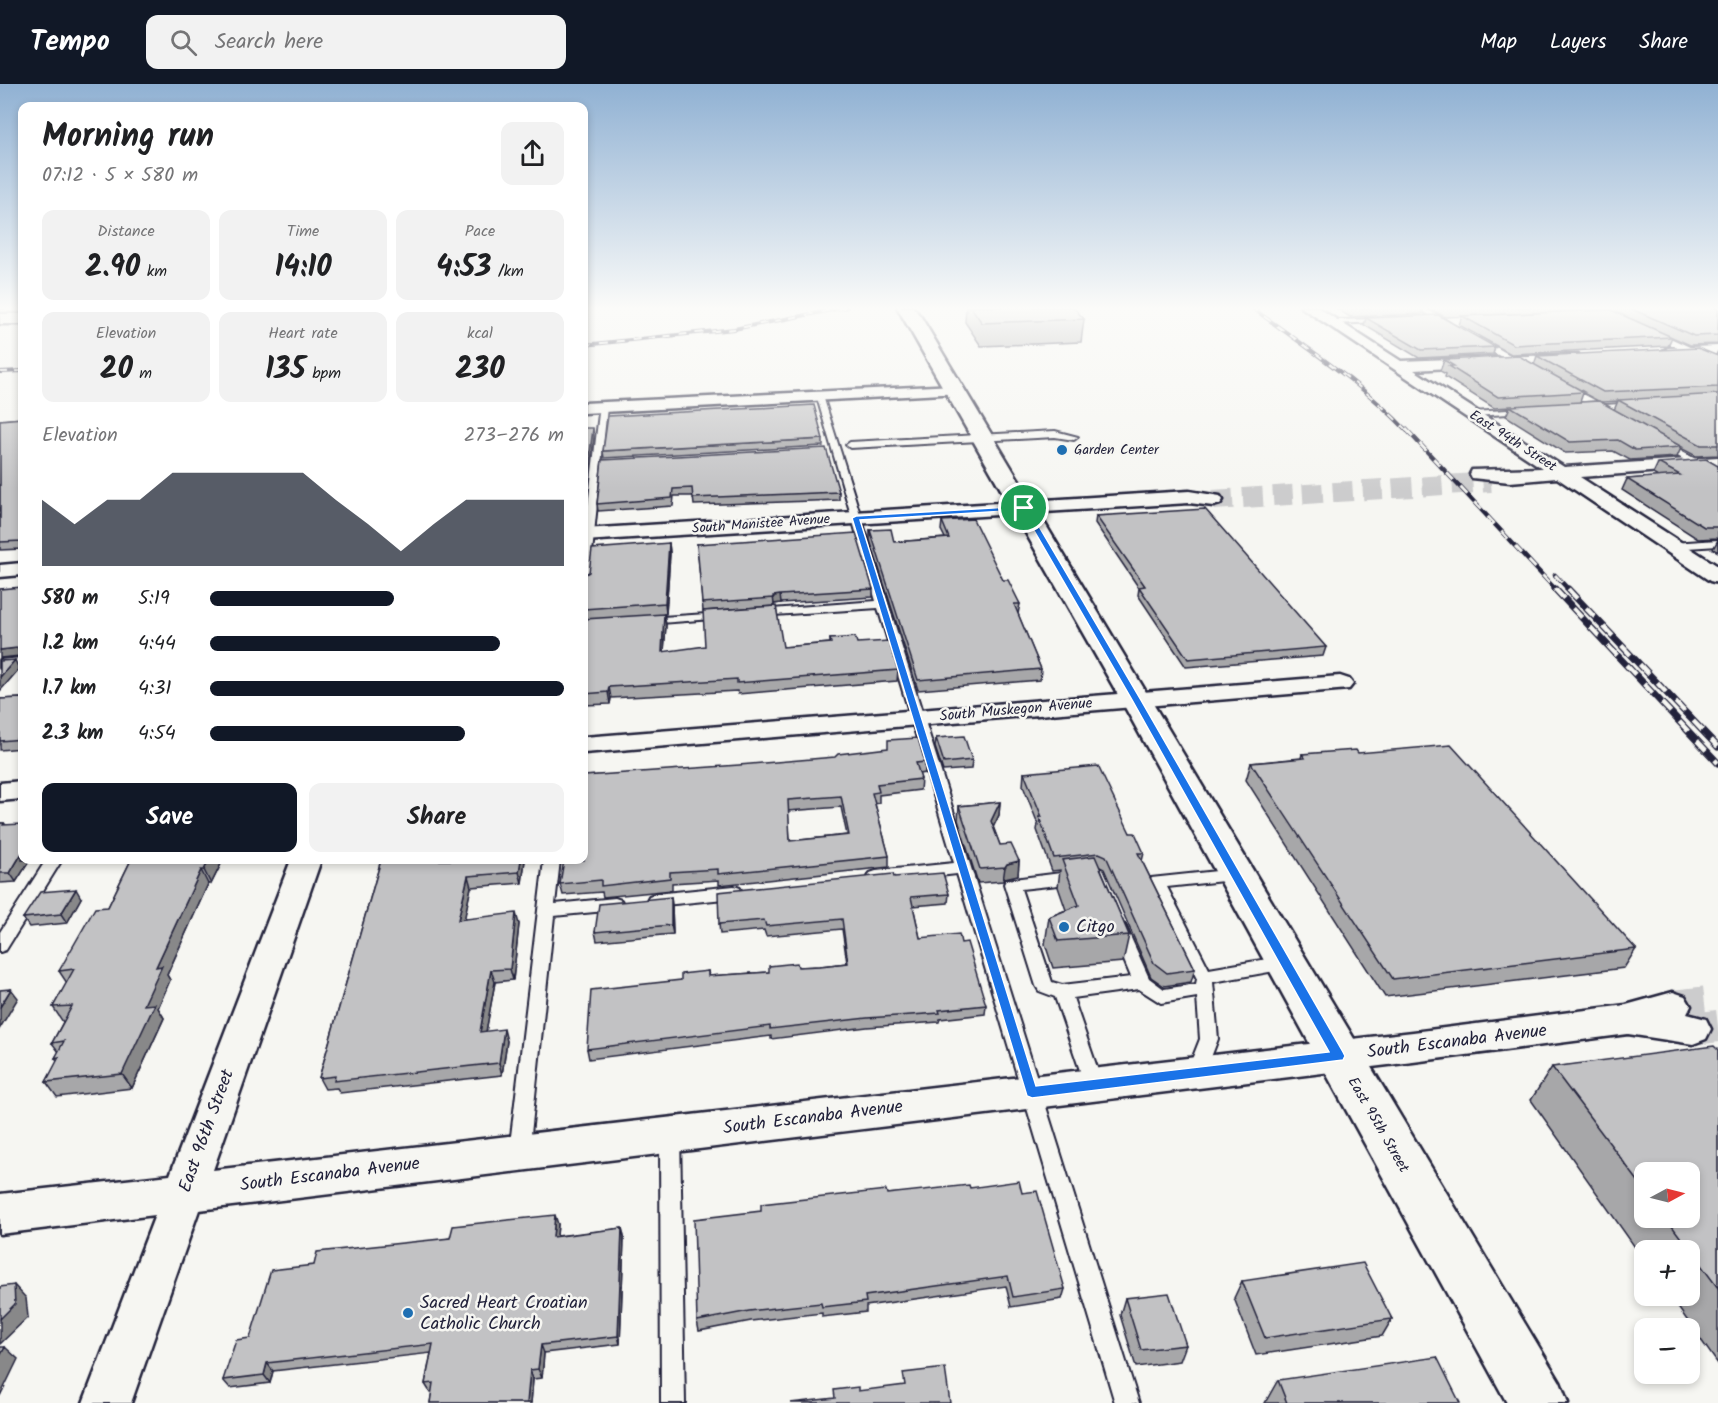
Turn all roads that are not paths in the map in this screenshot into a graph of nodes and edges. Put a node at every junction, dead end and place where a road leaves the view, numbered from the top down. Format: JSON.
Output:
{"nodes":[{"id":1,"x":943,"y":369,"type":"edge"},
{"id":2,"x":1402,"y":369,"type":"edge"},
{"id":3,"x":955,"y":390,"type":"junction"},
{"id":4,"x":819,"y":396,"type":"junction"},
{"id":5,"x":1586,"y":405,"type":"edge"},
{"id":6,"x":1641,"y":405,"type":"edge"},
{"id":7,"x":603,"y":407,"type":"junction"},
{"id":8,"x":1597,"y":407,"type":"junction"},
{"id":9,"x":588,"y":408,"type":"edge"},
{"id":10,"x":1540,"y":410,"type":"edge"},
{"id":11,"x":1471,"y":414,"type":"junction"},
{"id":12,"x":1617,"y":419,"type":"edge"},
{"id":13,"x":1074,"y":437,"type":"dead end"},
{"id":14,"x":983,"y":438,"type":"junction"},
{"id":15,"x":1657,"y":441,"type":"edge"},
{"id":16,"x":836,"y":449,"type":"junction"},
{"id":17,"x":1718,"y":462,"type":"edge"},
{"id":18,"x":597,"y":463,"type":"junction"},
{"id":19,"x":609,"y":463,"type":"edge"},
{"id":20,"x":1697,"y":464,"type":"junction"},
{"id":21,"x":1560,"y":472,"type":"junction"},
{"id":22,"x":1718,"y":475,"type":"edge"},
{"id":23,"x":1485,"y":478,"type":"tunnel mouth"},
{"id":24,"x":1202,"y":496,"type":"tunnel mouth"},
{"id":25,"x":1024,"y":508,"type":"junction"},
{"id":26,"x":856,"y":518,"type":"junction"},
{"id":27,"x":588,"y":522,"type":"edge"},
{"id":28,"x":588,"y":535,"type":"edge"},
{"id":29,"x":1718,"y":543,"type":"edge"},
{"id":30,"x":1672,"y":546,"type":"junction"},
{"id":31,"x":18,"y":569,"type":"edge"},
{"id":32,"x":0,"y":571,"type":"edge"},
{"id":33,"x":1718,"y":576,"type":"edge"},
{"id":34,"x":882,"y":604,"type":"junction"},
{"id":35,"x":631,"y":622,"type":"edge"},
{"id":36,"x":18,"y":662,"type":"edge"},
{"id":37,"x":0,"y":664,"type":"edge"},
{"id":38,"x":1340,"y":684,"type":"dead end"},
{"id":39,"x":1137,"y":700,"type":"junction"},
{"id":40,"x":917,"y":718,"type":"junction"},
{"id":41,"x":588,"y":745,"type":"edge"},
{"id":42,"x":18,"y":790,"type":"edge"},
{"id":43,"x":0,"y":792,"type":"edge"},
{"id":44,"x":51,"y":864,"type":"edge"},
{"id":45,"x":305,"y":864,"type":"edge"},
{"id":46,"x":552,"y":864,"type":"edge"},
{"id":47,"x":963,"y":868,"type":"junction"},
{"id":48,"x":1097,"y":874,"type":"edge"},
{"id":49,"x":1236,"y":875,"type":"junction"},
{"id":50,"x":856,"y":879,"type":"edge"},
{"id":51,"x":749,"y":890,"type":"edge"},
{"id":52,"x":546,"y":911,"type":"junction"},
{"id":53,"x":1115,"y":918,"type":"edge"},
{"id":54,"x":0,"y":946,"type":"edge"},
{"id":55,"x":1286,"y":963,"type":"junction"},
{"id":56,"x":1142,"y":982,"type":"junction"},
{"id":57,"x":1204,"y":983,"type":"junction"},
{"id":58,"x":1062,"y":992,"type":"junction"},
{"id":59,"x":1683,"y":1018,"type":"tunnel mouth"},
{"id":60,"x":1338,"y":1056,"type":"junction"},
{"id":61,"x":1196,"y":1073,"type":"junction"},
{"id":62,"x":1094,"y":1085,"type":"junction"},
{"id":63,"x":1032,"y":1092,"type":"junction"},
{"id":64,"x":670,"y":1135,"type":"junction"},
{"id":65,"x":519,"y":1153,"type":"junction"},
{"id":66,"x":184,"y":1192,"type":"junction"},
{"id":67,"x":0,"y":1214,"type":"edge"},
{"id":68,"x":107,"y":1403,"type":"edge"},
{"id":69,"x":673,"y":1403,"type":"edge"},
{"id":70,"x":1127,"y":1403,"type":"edge"},
{"id":71,"x":1539,"y":1403,"type":"edge"}],
"edges":[{"from":1,"to":3,"type":"main road","name":"East 95th Street"},
{"from":2,"to":11,"type":"street","name":"East 94th Street"},
{"from":3,"to":4,"type":"street"},
{"from":3,"to":14,"type":"main road","name":"East 95th Street"},
{"from":4,"to":7,"type":"street"},
{"from":4,"to":16,"type":"lane"},
{"from":5,"to":8,"type":"lane"},
{"from":6,"to":8,"type":"lane"},
{"from":7,"to":9,"type":"street"},
{"from":7,"to":18,"type":"lane"},
{"from":8,"to":12,"type":"lane"},
{"from":10,"to":11,"type":"lane"},
{"from":11,"to":21,"type":"street","name":"East 94th Street"},
{"from":13,"to":14,"type":"lane"},
{"from":14,"to":16,"type":"lane"},
{"from":14,"to":25,"type":"main road","name":"East 95th Street"},
{"from":15,"to":20,"type":"lane"},
{"from":16,"to":26,"type":"lane"},
{"from":17,"to":20,"type":"street"},
{"from":18,"to":19,"type":"lane"},
{"from":18,"to":27,"type":"lane"},
{"from":20,"to":21,"type":"street"},
{"from":20,"to":22,"type":"lane"},
{"from":21,"to":23,"type":"street"},
{"from":21,"to":30,"type":"street","name":"East 94th Street"},
{"from":24,"to":25,"type":"street","name":"South Manistee Avenue"},
{"from":25,"to":26,"type":"street","name":"South Manistee Avenue"},
{"from":25,"to":39,"type":"main road","name":"East 95th Street"},
{"from":26,"to":28,"type":"street","name":"South Manistee Avenue"},
{"from":26,"to":34,"type":"lane"},
{"from":29,"to":30,"type":"lane"},
{"from":30,"to":33,"type":"street","name":"East 94th Street"},
{"from":31,"to":32,"type":"street"},
{"from":34,"to":35,"type":"lane"},
{"from":34,"to":40,"type":"lane"},
{"from":36,"to":37,"type":"lane"},
{"from":38,"to":39,"type":"street","name":"South Muskegon Avenue"},
{"from":39,"to":40,"type":"street","name":"South Muskegon Avenue"},
{"from":39,"to":49,"type":"main road","name":"East 95th Street"},
{"from":40,"to":41,"type":"street","name":"South Muskegon Avenue"},
{"from":40,"to":47,"type":"lane"},
{"from":42,"to":43,"type":"street"},
{"from":44,"to":54,"type":"lane"},
{"from":45,"to":66,"type":"street","name":"East 96th Street"},
{"from":46,"to":52,"type":"lane"},
{"from":47,"to":50,"type":"lane"},
{"from":47,"to":63,"type":"lane"},
{"from":48,"to":58,"type":"lane"},
{"from":49,"to":55,"type":"main road","name":"East 95th Street"},
{"from":49,"to":57,"type":"lane"},
{"from":51,"to":52,"type":"lane"},
{"from":52,"to":65,"type":"lane"},
{"from":53,"to":56,"type":"lane"},
{"from":55,"to":57,"type":"lane"},
{"from":55,"to":60,"type":"main road","name":"East 95th Street"},
{"from":56,"to":57,"type":"lane"},
{"from":56,"to":58,"type":"lane"},
{"from":57,"to":61,"type":"lane"},
{"from":58,"to":62,"type":"lane"},
{"from":59,"to":60,"type":"street","name":"South Escanaba Avenue"},
{"from":60,"to":61,"type":"street","name":"South Escanaba Avenue"},
{"from":60,"to":71,"type":"main road","name":"East 95th Street"},
{"from":61,"to":62,"type":"street","name":"South Escanaba Avenue"},
{"from":62,"to":63,"type":"street","name":"South Escanaba Avenue"},
{"from":63,"to":64,"type":"street","name":"South Escanaba Avenue"},
{"from":63,"to":70,"type":"lane"},
{"from":64,"to":65,"type":"street","name":"South Escanaba Avenue"},
{"from":64,"to":69,"type":"lane"},
{"from":65,"to":66,"type":"street","name":"South Escanaba Avenue"},
{"from":66,"to":67,"type":"street","name":"South Escanaba Avenue"},
{"from":66,"to":68,"type":"street","name":"East 96th Street"}]}
